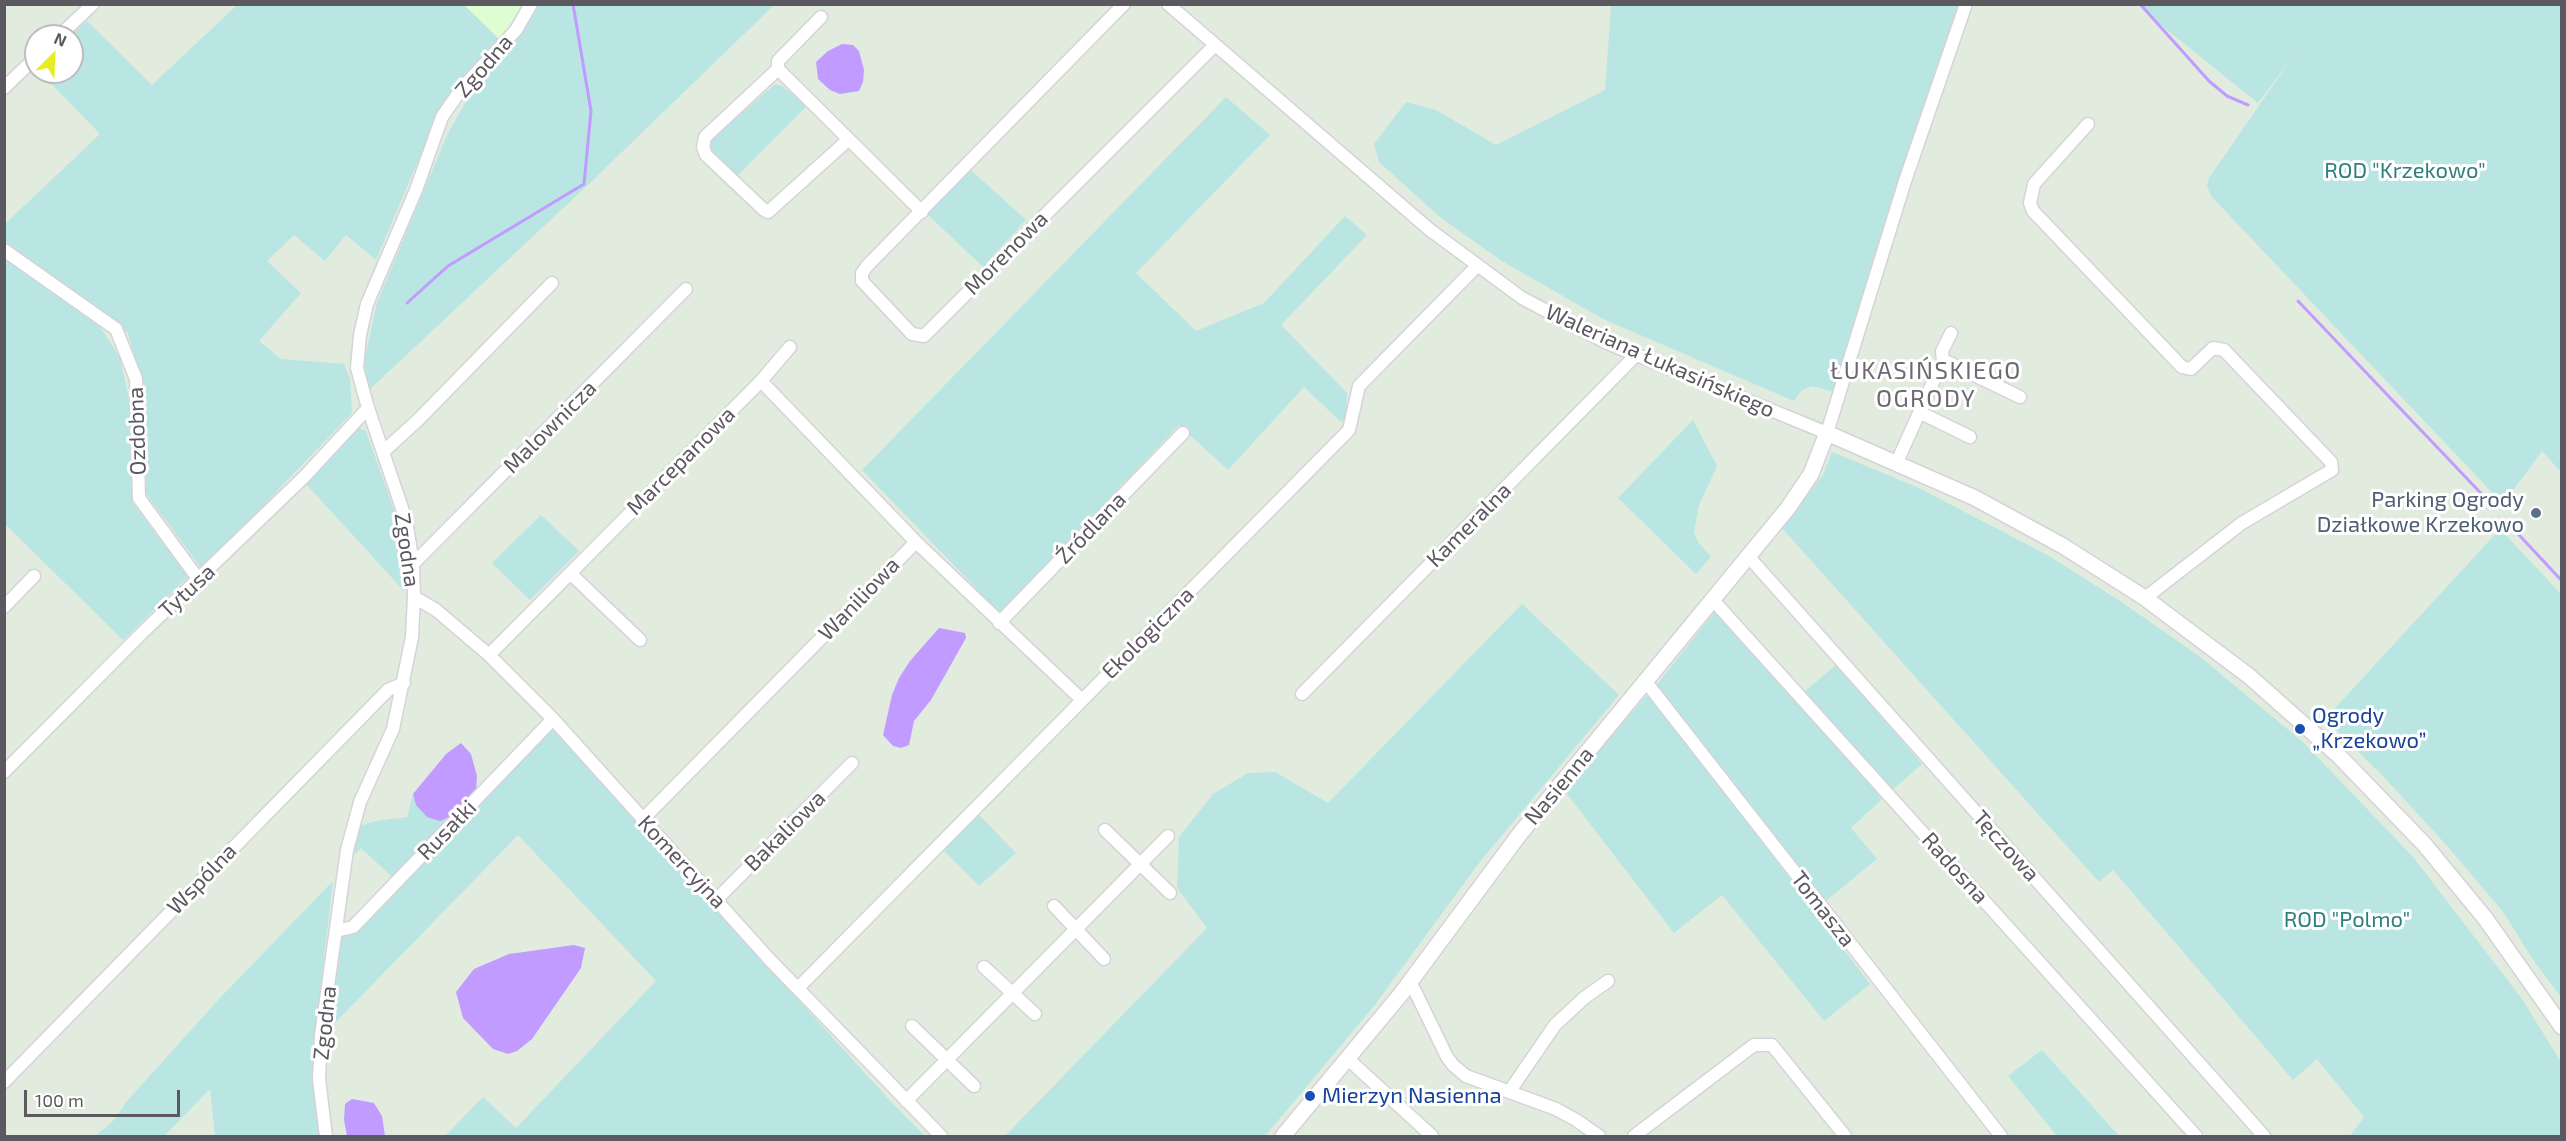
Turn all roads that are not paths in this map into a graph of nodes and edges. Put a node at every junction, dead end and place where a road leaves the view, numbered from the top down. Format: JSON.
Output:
{"nodes":[{"id":1,"x":93,"y":4,"type":"edge"},
{"id":2,"x":531,"y":4,"type":"edge"},
{"id":3,"x":1124,"y":4,"type":"edge"},
{"id":4,"x":1168,"y":4,"type":"edge"},
{"id":5,"x":1966,"y":4,"type":"edge"},
{"id":6,"x":821,"y":17,"type":"dead end"},
{"id":7,"x":72,"y":24,"type":"edge"},
{"id":8,"x":1215,"y":45,"type":"junction"},
{"id":9,"x":24,"y":69,"type":"edge"},
{"id":10,"x":778,"y":69,"type":"junction"},
{"id":11,"x":4,"y":88,"type":"edge"},
{"id":12,"x":2088,"y":124,"type":"dead end"},
{"id":13,"x":848,"y":140,"type":"junction"},
{"id":14,"x":922,"y":212,"type":"junction"},
{"id":15,"x":4,"y":250,"type":"edge"},
{"id":16,"x":1477,"y":266,"type":"junction"},
{"id":17,"x":552,"y":284,"type":"dead end"},
{"id":18,"x":686,"y":289,"type":"dead end"},
{"id":19,"x":1951,"y":333,"type":"dead end"},
{"id":20,"x":790,"y":347,"type":"dead end"},
{"id":21,"x":1636,"y":356,"type":"junction"},
{"id":22,"x":1943,"y":360,"type":"junction"},
{"id":23,"x":761,"y":381,"type":"junction"},
{"id":24,"x":2020,"y":397,"type":"dead end"},
{"id":25,"x":368,"y":408,"type":"junction"},
{"id":26,"x":1921,"y":413,"type":"junction"},
{"id":27,"x":1183,"y":433,"type":"dead end"},
{"id":28,"x":1827,"y":433,"type":"junction"},
{"id":29,"x":1970,"y":437,"type":"dead end"},
{"id":30,"x":383,"y":452,"type":"junction"},
{"id":31,"x":1897,"y":462,"type":"junction"},
{"id":32,"x":916,"y":542,"type":"junction"},
{"id":33,"x":1748,"y":556,"type":"junction"},
{"id":34,"x":413,"y":564,"type":"junction"},
{"id":35,"x":570,"y":573,"type":"junction"},
{"id":36,"x":34,"y":576,"type":"dead end"},
{"id":37,"x":199,"y":580,"type":"junction"},
{"id":38,"x":414,"y":597,"type":"junction"},
{"id":39,"x":2145,"y":598,"type":"junction"},
{"id":40,"x":1713,"y":600,"type":"junction"},
{"id":41,"x":4,"y":607,"type":"edge"},
{"id":42,"x":999,"y":624,"type":"junction"},
{"id":43,"x":640,"y":640,"type":"dead end"},
{"id":44,"x":489,"y":655,"type":"junction"},
{"id":45,"x":1646,"y":682,"type":"junction"},
{"id":46,"x":404,"y":683,"type":"junction"},
{"id":47,"x":1302,"y":694,"type":"dead end"},
{"id":48,"x":1082,"y":700,"type":"junction"},
{"id":49,"x":553,"y":719,"type":"junction"},
{"id":50,"x":852,"y":763,"type":"dead end"},
{"id":51,"x":4,"y":772,"type":"edge"},
{"id":52,"x":642,"y":820,"type":"junction"},
{"id":53,"x":1106,"y":830,"type":"dead end"},
{"id":54,"x":1168,"y":836,"type":"dead end"},
{"id":55,"x":1140,"y":864,"type":"junction"},
{"id":56,"x":1170,"y":893,"type":"dead end"},
{"id":57,"x":717,"y":899,"type":"junction"},
{"id":58,"x":1054,"y":906,"type":"dead end"},
{"id":59,"x":1076,"y":929,"type":"junction"},
{"id":60,"x":336,"y":931,"type":"junction"},
{"id":61,"x":1104,"y":959,"type":"dead end"},
{"id":62,"x":984,"y":967,"type":"dead end"},
{"id":63,"x":1608,"y":981,"type":"dead end"},
{"id":64,"x":1408,"y":984,"type":"junction"},
{"id":65,"x":798,"y":988,"type":"junction"},
{"id":66,"x":1012,"y":993,"type":"junction"},
{"id":67,"x":1035,"y":1014,"type":"dead end"},
{"id":68,"x":912,"y":1026,"type":"dead end"},
{"id":69,"x":2562,"y":1028,"type":"edge"},
{"id":70,"x":947,"y":1059,"type":"junction"},
{"id":71,"x":1348,"y":1059,"type":"junction"},
{"id":72,"x":4,"y":1083,"type":"edge"},
{"id":73,"x":974,"y":1086,"type":"dead end"},
{"id":74,"x":1509,"y":1092,"type":"junction"},
{"id":75,"x":906,"y":1101,"type":"junction"},
{"id":76,"x":326,"y":1137,"type":"edge"},
{"id":77,"x":941,"y":1137,"type":"edge"},
{"id":78,"x":1283,"y":1137,"type":"edge"},
{"id":79,"x":1432,"y":1137,"type":"edge"},
{"id":80,"x":1599,"y":1137,"type":"edge"},
{"id":81,"x":1634,"y":1137,"type":"edge"},
{"id":82,"x":1845,"y":1137,"type":"edge"},
{"id":83,"x":2001,"y":1137,"type":"edge"},
{"id":84,"x":2196,"y":1137,"type":"edge"},
{"id":85,"x":2264,"y":1137,"type":"edge"}],
"edges":[{"from":1,"to":7,"type":"street"},
{"from":2,"to":25,"type":"street","name":"Zgodna"},
{"from":3,"to":14,"type":"street","name":"Morenowa"},
{"from":4,"to":8,"type":"street","name":"Waleriana Łukasińskiego"},
{"from":5,"to":28,"type":"street"},
{"from":6,"to":10,"type":"street"},
{"from":8,"to":14,"type":"street","name":"Morenowa"},
{"from":8,"to":16,"type":"street","name":"Waleriana Łukasińskiego"},
{"from":9,"to":11,"type":"street"},
{"from":10,"to":13,"type":"street"},
{"from":10,"to":13,"type":"street"},
{"from":12,"to":39,"type":"street"},
{"from":13,"to":14,"type":"street"},
{"from":15,"to":37,"type":"street","name":"Ozdobna"},
{"from":16,"to":21,"type":"street","name":"Waleriana Łukasińskiego"},
{"from":16,"to":48,"type":"street","name":"Ekologiczna"},
{"from":17,"to":30,"type":"street"},
{"from":18,"to":34,"type":"street","name":"Malownicza"},
{"from":19,"to":22,"type":"street"},
{"from":20,"to":23,"type":"street","name":"Marcepanowa"},
{"from":21,"to":28,"type":"street","name":"Waleriana Łukasińskiego"},
{"from":21,"to":47,"type":"street","name":"Kameralna"},
{"from":22,"to":24,"type":"street"},
{"from":22,"to":26,"type":"street"},
{"from":23,"to":32,"type":"street"},
{"from":23,"to":35,"type":"street","name":"Marcepanowa"},
{"from":25,"to":30,"type":"street","name":"Zgodna"},
{"from":25,"to":37,"type":"street","name":"Tytusa"},
{"from":26,"to":29,"type":"street"},
{"from":26,"to":31,"type":"street"},
{"from":27,"to":42,"type":"street","name":"Źródlana"},
{"from":28,"to":31,"type":"street","name":"Waleriana Łukasińskiego"},
{"from":28,"to":33,"type":"street","name":"Nasienna"},
{"from":30,"to":34,"type":"street","name":"Zgodna"},
{"from":31,"to":39,"type":"street","name":"Waleriana Łukasińskiego"},
{"from":32,"to":42,"type":"street","name":"Waniliowa"},
{"from":32,"to":52,"type":"street","name":"Waniliowa"},
{"from":33,"to":40,"type":"street","name":"Nasienna"},
{"from":33,"to":85,"type":"street","name":"Tęczowa"},
{"from":34,"to":38,"type":"street","name":"Zgodna"},
{"from":35,"to":43,"type":"street"},
{"from":35,"to":44,"type":"street","name":"Marcepanowa"},
{"from":36,"to":41,"type":"street"},
{"from":37,"to":51,"type":"street","name":"Tytusa"},
{"from":38,"to":44,"type":"street","name":"Komercyjna"},
{"from":38,"to":46,"type":"street","name":"Zgodna"},
{"from":39,"to":69,"type":"street","name":"Waleriana Łukasińskiego"},
{"from":40,"to":45,"type":"street","name":"Nasienna"},
{"from":40,"to":84,"type":"street","name":"Radosna"},
{"from":42,"to":48,"type":"street","name":"Waniliowa"},
{"from":44,"to":49,"type":"street","name":"Komercyjna"},
{"from":45,"to":64,"type":"street","name":"Nasienna"},
{"from":45,"to":83,"type":"street","name":"Tomasza"},
{"from":46,"to":60,"type":"street","name":"Zgodna"},
{"from":46,"to":72,"type":"street","name":"Wspólna"},
{"from":48,"to":65,"type":"street","name":"Ekologiczna"},
{"from":49,"to":52,"type":"street","name":"Komercyjna"},
{"from":49,"to":60,"type":"street","name":"Rusałki"},
{"from":50,"to":57,"type":"street","name":"Bakaliowa"},
{"from":52,"to":57,"type":"street","name":"Komercyjna"},
{"from":53,"to":55,"type":"street"},
{"from":54,"to":55,"type":"street"},
{"from":55,"to":56,"type":"street"},
{"from":55,"to":59,"type":"street"},
{"from":57,"to":65,"type":"street","name":"Komercyjna"},
{"from":58,"to":59,"type":"street"},
{"from":59,"to":61,"type":"street"},
{"from":59,"to":66,"type":"street"},
{"from":60,"to":76,"type":"street","name":"Zgodna"},
{"from":62,"to":66,"type":"street"},
{"from":63,"to":74,"type":"street"},
{"from":64,"to":71,"type":"street","name":"Nasienna"},
{"from":64,"to":74,"type":"street"},
{"from":65,"to":75,"type":"street","name":"Komercyjna"},
{"from":66,"to":67,"type":"street"},
{"from":66,"to":70,"type":"street"},
{"from":68,"to":70,"type":"street"},
{"from":70,"to":73,"type":"street"},
{"from":70,"to":75,"type":"street"},
{"from":71,"to":78,"type":"street","name":"Nasienna"},
{"from":71,"to":79,"type":"street"},
{"from":74,"to":80,"type":"street"},
{"from":75,"to":77,"type":"street","name":"Komercyjna"},
{"from":81,"to":82,"type":"street"}]}
